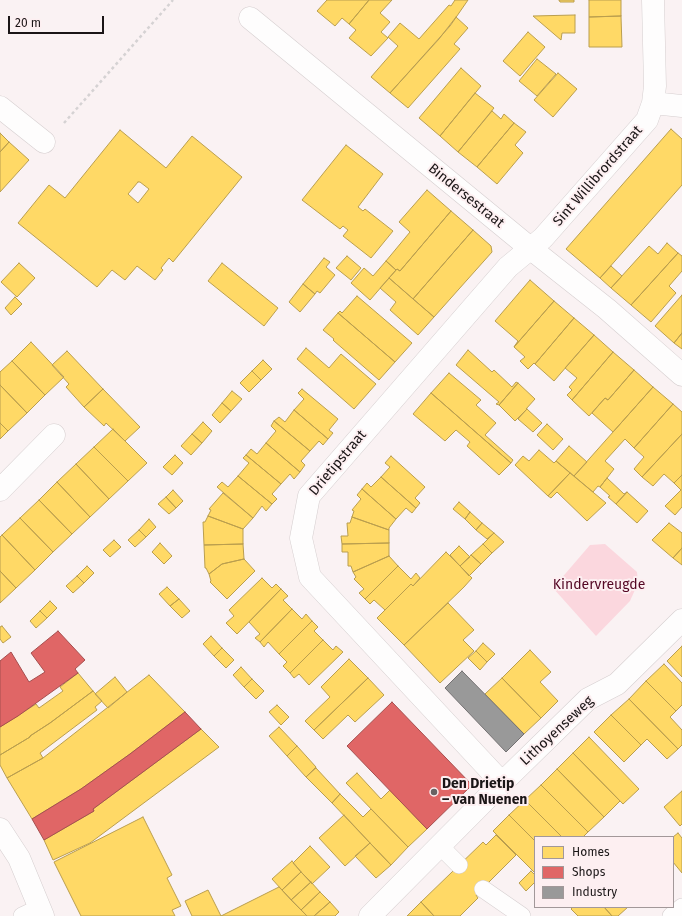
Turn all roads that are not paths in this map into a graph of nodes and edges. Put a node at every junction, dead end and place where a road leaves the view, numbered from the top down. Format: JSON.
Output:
{"nodes":[{"id":1,"x":653,"y":0,"type":"edge"},
{"id":2,"x":250,"y":18,"type":"dead end"},
{"id":3,"x":653,"y":103,"type":"junction"},
{"id":4,"x":682,"y":106,"type":"edge"},
{"id":5,"x":0,"y":107,"type":"edge"},
{"id":6,"x":44,"y":142,"type":"road end"},
{"id":7,"x":530,"y":248,"type":"junction"},
{"id":8,"x":682,"y":375,"type":"edge"},
{"id":9,"x":54,"y":435,"type":"dead end"},
{"id":10,"x":0,"y":490,"type":"edge"},
{"id":11,"x":682,"y":620,"type":"edge"},
{"id":12,"x":502,"y":783,"type":"junction"},
{"id":13,"x":0,"y":829,"type":"edge"},
{"id":14,"x":440,"y":846,"type":"junction"},
{"id":15,"x":459,"y":865,"type":"dead end"},
{"id":16,"x":483,"y":890,"type":"dead end"},
{"id":17,"x":682,"y":908,"type":"edge"},
{"id":18,"x":34,"y":913,"type":"edge"},
{"id":19,"x":370,"y":916,"type":"edge"},
{"id":20,"x":522,"y":916,"type":"edge"},
{"id":21,"x":671,"y":916,"type":"edge"}],
"edges":[{"from":1,"to":3,"type":"street","name":"Sint Willibrordstraat"},
{"from":2,"to":7,"type":"street","name":"Bindersestraat"},
{"from":3,"to":4,"type":"street"},
{"from":3,"to":7,"type":"street","name":"Sint Willibrordstraat"},
{"from":5,"to":6,"type":"street"},
{"from":7,"to":8,"type":"street","name":"Bindersestraat"},
{"from":7,"to":12,"type":"street","name":"Drietipstraat"},
{"from":9,"to":10,"type":"street"},
{"from":11,"to":12,"type":"street","name":"Lithoyenseweg"},
{"from":12,"to":14,"type":"street","name":"Lithoyenseweg"},
{"from":13,"to":18,"type":"street"},
{"from":14,"to":15,"type":"lane"},
{"from":14,"to":19,"type":"street","name":"Lithoyenseweg"},
{"from":16,"to":20,"type":"lane"},
{"from":17,"to":21,"type":"lane"}]}
